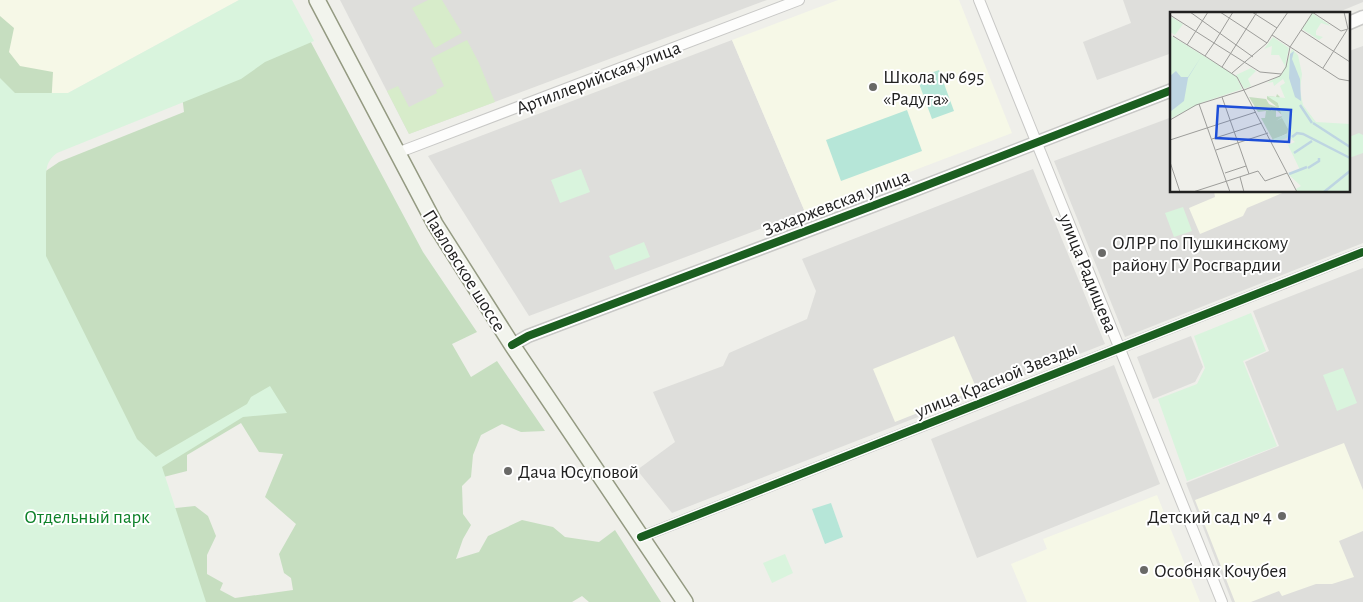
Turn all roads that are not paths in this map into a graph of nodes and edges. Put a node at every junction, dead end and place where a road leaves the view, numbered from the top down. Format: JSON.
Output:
{"nodes":[{"id":1,"x":317,"y":0,"type":"edge"},
{"id":2,"x":799,"y":0,"type":"edge"},
{"id":3,"x":978,"y":0,"type":"edge"},
{"id":4,"x":1363,"y":17,"type":"edge"},
{"id":5,"x":1350,"y":23,"type":"edge"},
{"id":6,"x":1170,"y":91,"type":"edge"},
{"id":7,"x":1037,"y":142,"type":"junction"},
{"id":8,"x":397,"y":154,"type":"junction"},
{"id":9,"x":1363,"y":252,"type":"edge"},
{"id":10,"x":512,"y":345,"type":"junction"},
{"id":11,"x":1120,"y":348,"type":"junction"},
{"id":12,"x":641,"y":537,"type":"junction"},
{"id":13,"x":685,"y":602,"type":"edge"},
{"id":14,"x":1222,"y":602,"type":"edge"}],
"edges":[{"from":1,"to":8,"type":"main road","name":"Павловское шоссе"},
{"from":2,"to":8,"type":"street","name":"Артиллерийская улица"},
{"from":3,"to":7,"type":"street","name":"улица Радищева"},
{"from":4,"to":5,"type":"street"},
{"from":6,"to":7,"type":"street","name":"Захаржевская улица"},
{"from":7,"to":10,"type":"street","name":"Захаржевская улица"},
{"from":7,"to":11,"type":"street","name":"улица Радищева"},
{"from":8,"to":10,"type":"main road","name":"Павловское шоссе"},
{"from":9,"to":11,"type":"street","name":"улица Красной Звезды"},
{"from":10,"to":12,"type":"main road","name":"Павловское шоссе"},
{"from":11,"to":12,"type":"street","name":"улица Красной Звезды"},
{"from":11,"to":14,"type":"street","name":"улица Радищева"},
{"from":12,"to":13,"type":"main road","name":"Павловское шоссе"}]}
